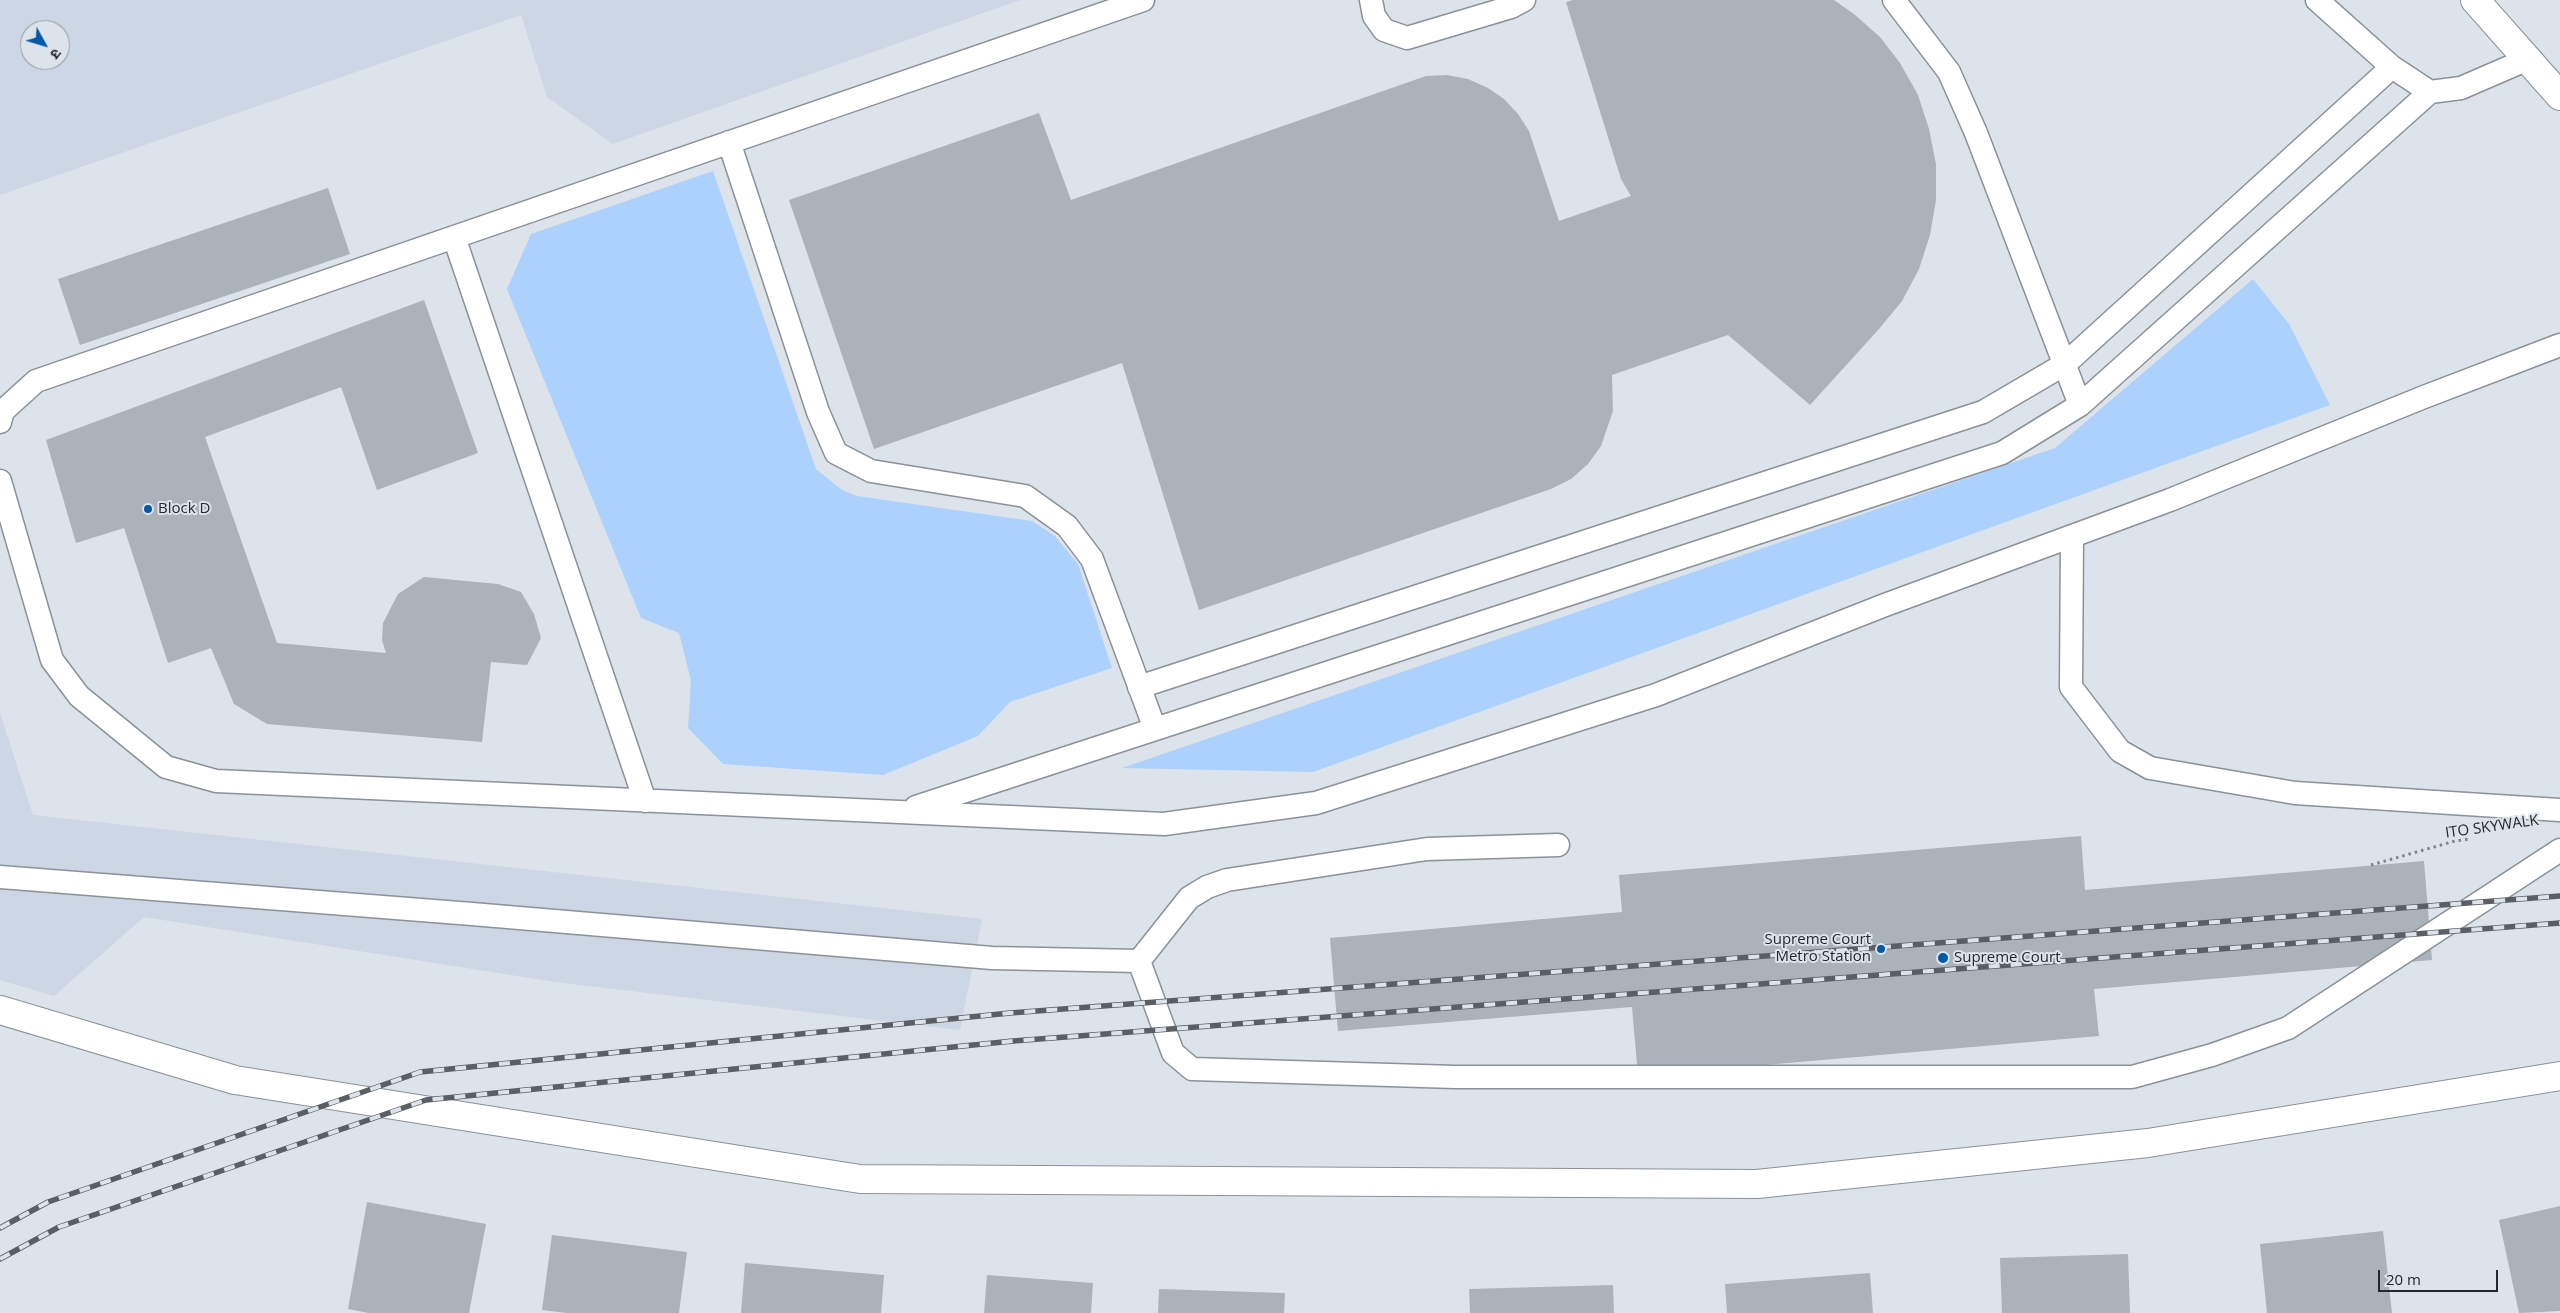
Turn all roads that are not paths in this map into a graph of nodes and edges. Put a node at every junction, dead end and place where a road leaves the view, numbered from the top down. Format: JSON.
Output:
{"nodes":[{"id":1,"x":1143,"y":0,"type":"edge"},
{"id":2,"x":1371,"y":0,"type":"edge"},
{"id":3,"x":1524,"y":0,"type":"edge"},
{"id":4,"x":1894,"y":0,"type":"edge"},
{"id":5,"x":2317,"y":0,"type":"edge"},
{"id":6,"x":2475,"y":0,"type":"edge"},
{"id":7,"x":2528,"y":60,"type":"junction"},
{"id":8,"x":2392,"y":67,"type":"junction"},
{"id":9,"x":2430,"y":92,"type":"junction"},
{"id":10,"x":2560,"y":96,"type":"edge"},
{"id":11,"x":729,"y":142,"type":"junction"},
{"id":12,"x":454,"y":237,"type":"junction"},
{"id":13,"x":2560,"y":344,"type":"edge"},
{"id":14,"x":2065,"y":364,"type":"junction"},
{"id":15,"x":2080,"y":405,"type":"junction"},
{"id":16,"x":0,"y":422,"type":"edge"},
{"id":17,"x":0,"y":481,"type":"edge"},
{"id":18,"x":2072,"y":537,"type":"junction"},
{"id":19,"x":1139,"y":687,"type":"junction"},
{"id":20,"x":1155,"y":730,"type":"junction"},
{"id":21,"x":645,"y":801,"type":"junction"},
{"id":22,"x":2560,"y":810,"type":"edge"},
{"id":23,"x":902,"y":812,"type":"junction"},
{"id":24,"x":1558,"y":845,"type":"dead end"},
{"id":25,"x":2560,"y":850,"type":"edge"},
{"id":26,"x":0,"y":878,"type":"edge"},
{"id":27,"x":1139,"y":961,"type":"junction"},
{"id":28,"x":0,"y":1010,"type":"edge"},
{"id":29,"x":2560,"y":1076,"type":"edge"}],
"edges":[{"from":1,"to":11,"type":"lane"},
{"from":2,"to":3,"type":"lane"},
{"from":4,"to":14,"type":"lane"},
{"from":5,"to":8,"type":"lane"},
{"from":6,"to":7,"type":"street"},
{"from":7,"to":9,"type":"lane"},
{"from":7,"to":10,"type":"street"},
{"from":8,"to":9,"type":"lane"},
{"from":8,"to":14,"type":"lane"},
{"from":9,"to":15,"type":"lane"},
{"from":11,"to":12,"type":"lane"},
{"from":11,"to":19,"type":"lane"},
{"from":12,"to":16,"type":"lane"},
{"from":12,"to":21,"type":"lane"},
{"from":13,"to":18,"type":"lane"},
{"from":14,"to":15,"type":"lane"},
{"from":14,"to":19,"type":"lane"},
{"from":15,"to":20,"type":"lane"},
{"from":17,"to":21,"type":"lane"},
{"from":18,"to":22,"type":"lane"},
{"from":18,"to":23,"type":"lane"},
{"from":19,"to":20,"type":"lane"},
{"from":20,"to":23,"type":"lane"},
{"from":21,"to":23,"type":"lane"},
{"from":24,"to":27,"type":"lane"},
{"from":25,"to":27,"type":"lane"},
{"from":26,"to":27,"type":"lane"},
{"from":28,"to":29,"type":"street"}]}
